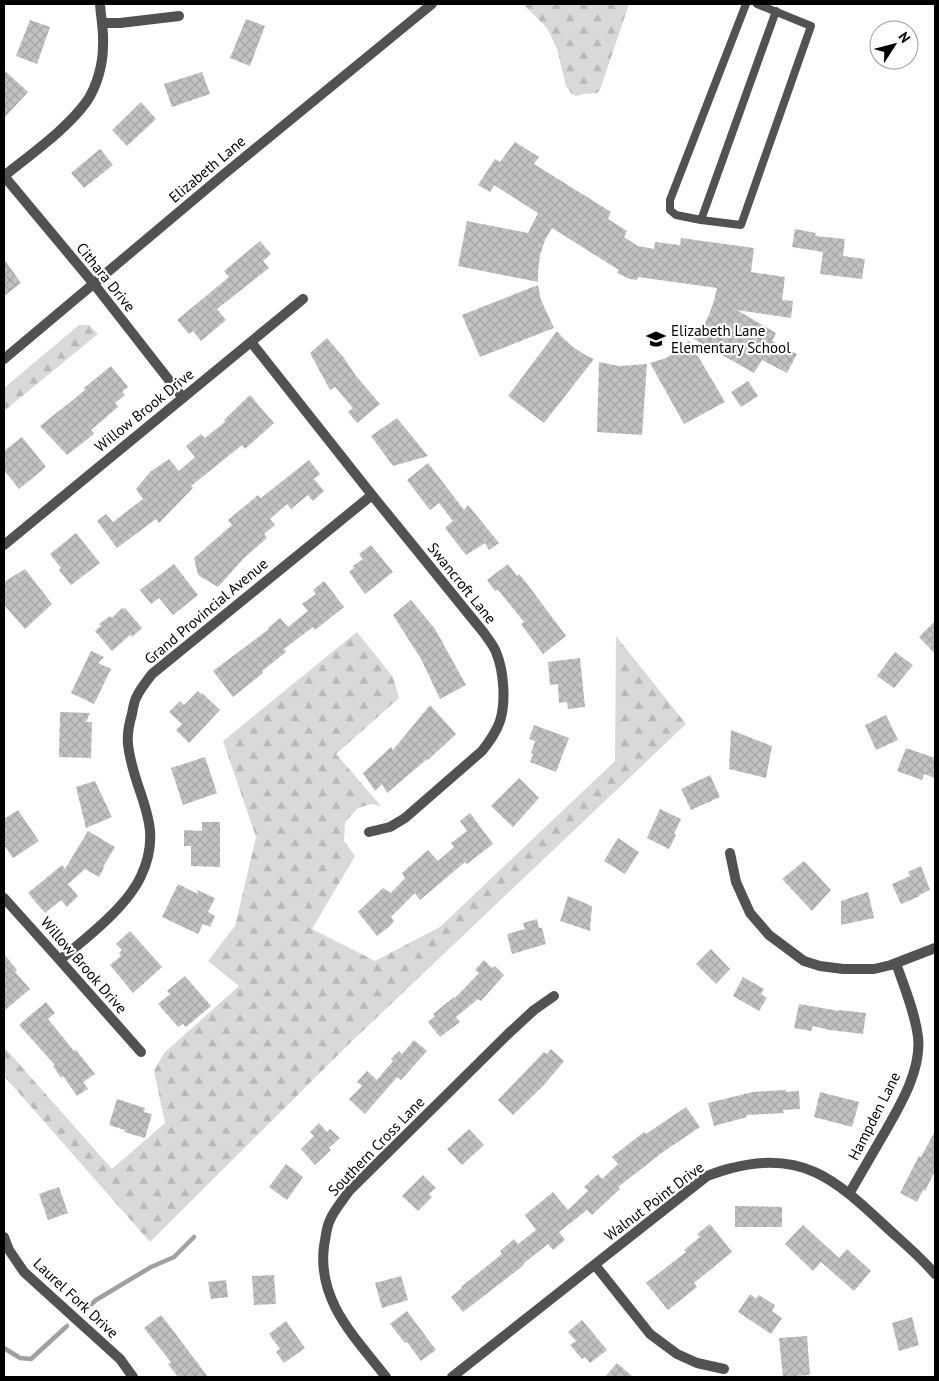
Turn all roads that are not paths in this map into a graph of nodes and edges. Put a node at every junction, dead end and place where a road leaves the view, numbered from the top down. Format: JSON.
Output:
{"nodes":[{"id":1,"x":100,"y":4,"type":"edge"},
{"id":2,"x":432,"y":4,"type":"edge"},
{"id":3,"x":746,"y":4,"type":"edge"},
{"id":4,"x":757,"y":4,"type":"edge"},
{"id":5,"x":776,"y":11,"type":"junction"},
{"id":6,"x":178,"y":16,"type":"dead end"},
{"id":7,"x":102,"y":23,"type":"junction"},
{"id":8,"x":4,"y":176,"type":"edge"},
{"id":9,"x":701,"y":220,"type":"junction"},
{"id":10,"x":94,"y":284,"type":"junction"},
{"id":11,"x":302,"y":299,"type":"dead end"},
{"id":12,"x":251,"y":342,"type":"junction"},
{"id":13,"x":4,"y":359,"type":"edge"},
{"id":14,"x":183,"y":398,"type":"junction"},
{"id":15,"x":372,"y":495,"type":"junction"},
{"id":16,"x":4,"y":545,"type":"edge"},
{"id":17,"x":370,"y":832,"type":"dead end"},
{"id":18,"x":730,"y":853,"type":"dead end"},
{"id":19,"x":4,"y":898,"type":"edge"},
{"id":20,"x":935,"y":948,"type":"edge"},
{"id":21,"x":60,"y":960,"type":"junction"},
{"id":22,"x":896,"y":963,"type":"junction"},
{"id":23,"x":554,"y":996,"type":"dead end"},
{"id":24,"x":141,"y":1052,"type":"dead end"},
{"id":25,"x":849,"y":1194,"type":"junction"},
{"id":26,"x":4,"y":1237,"type":"edge"},
{"id":27,"x":595,"y":1265,"type":"junction"},
{"id":28,"x":935,"y":1274,"type":"edge"},
{"id":29,"x":724,"y":1368,"type":"dead end"},
{"id":30,"x":133,"y":1377,"type":"edge"},
{"id":31,"x":386,"y":1377,"type":"edge"},
{"id":32,"x":452,"y":1377,"type":"edge"}],
"edges":[{"from":1,"to":7,"type":"street"},
{"from":2,"to":10,"type":"street","name":"Elizabeth Lane"},
{"from":3,"to":9,"type":"lane"},
{"from":4,"to":5,"type":"lane"},
{"from":5,"to":9,"type":"lane"},
{"from":5,"to":9,"type":"lane"},
{"from":6,"to":7,"type":"street"},
{"from":7,"to":8,"type":"street"},
{"from":8,"to":10,"type":"street","name":"Cithara Drive"},
{"from":10,"to":13,"type":"street","name":"Elizabeth Lane"},
{"from":10,"to":14,"type":"street","name":"Cithara Drive"},
{"from":11,"to":12,"type":"street","name":"Willow Brook Drive"},
{"from":12,"to":14,"type":"street","name":"Willow Brook Drive"},
{"from":12,"to":15,"type":"street","name":"Swancroft Lane"},
{"from":14,"to":16,"type":"street","name":"Willow Brook Drive"},
{"from":15,"to":17,"type":"street","name":"Swancroft Lane"},
{"from":15,"to":21,"type":"street","name":"Grand Provincial Avenue"},
{"from":18,"to":22,"type":"street"},
{"from":19,"to":21,"type":"street","name":"Willow Brook Drive"},
{"from":20,"to":22,"type":"street"},
{"from":21,"to":24,"type":"street","name":"Willow Brook Drive"},
{"from":22,"to":25,"type":"street","name":"Hampden Lane"},
{"from":23,"to":31,"type":"street","name":"Southern Cross Lane"},
{"from":25,"to":27,"type":"street","name":"Walnut Point Drive"},
{"from":25,"to":28,"type":"street","name":"Walnut Point Drive"},
{"from":26,"to":30,"type":"street","name":"Laurel Fork Drive"},
{"from":27,"to":29,"type":"street"},
{"from":27,"to":32,"type":"street","name":"Walnut Point Drive"}]}
